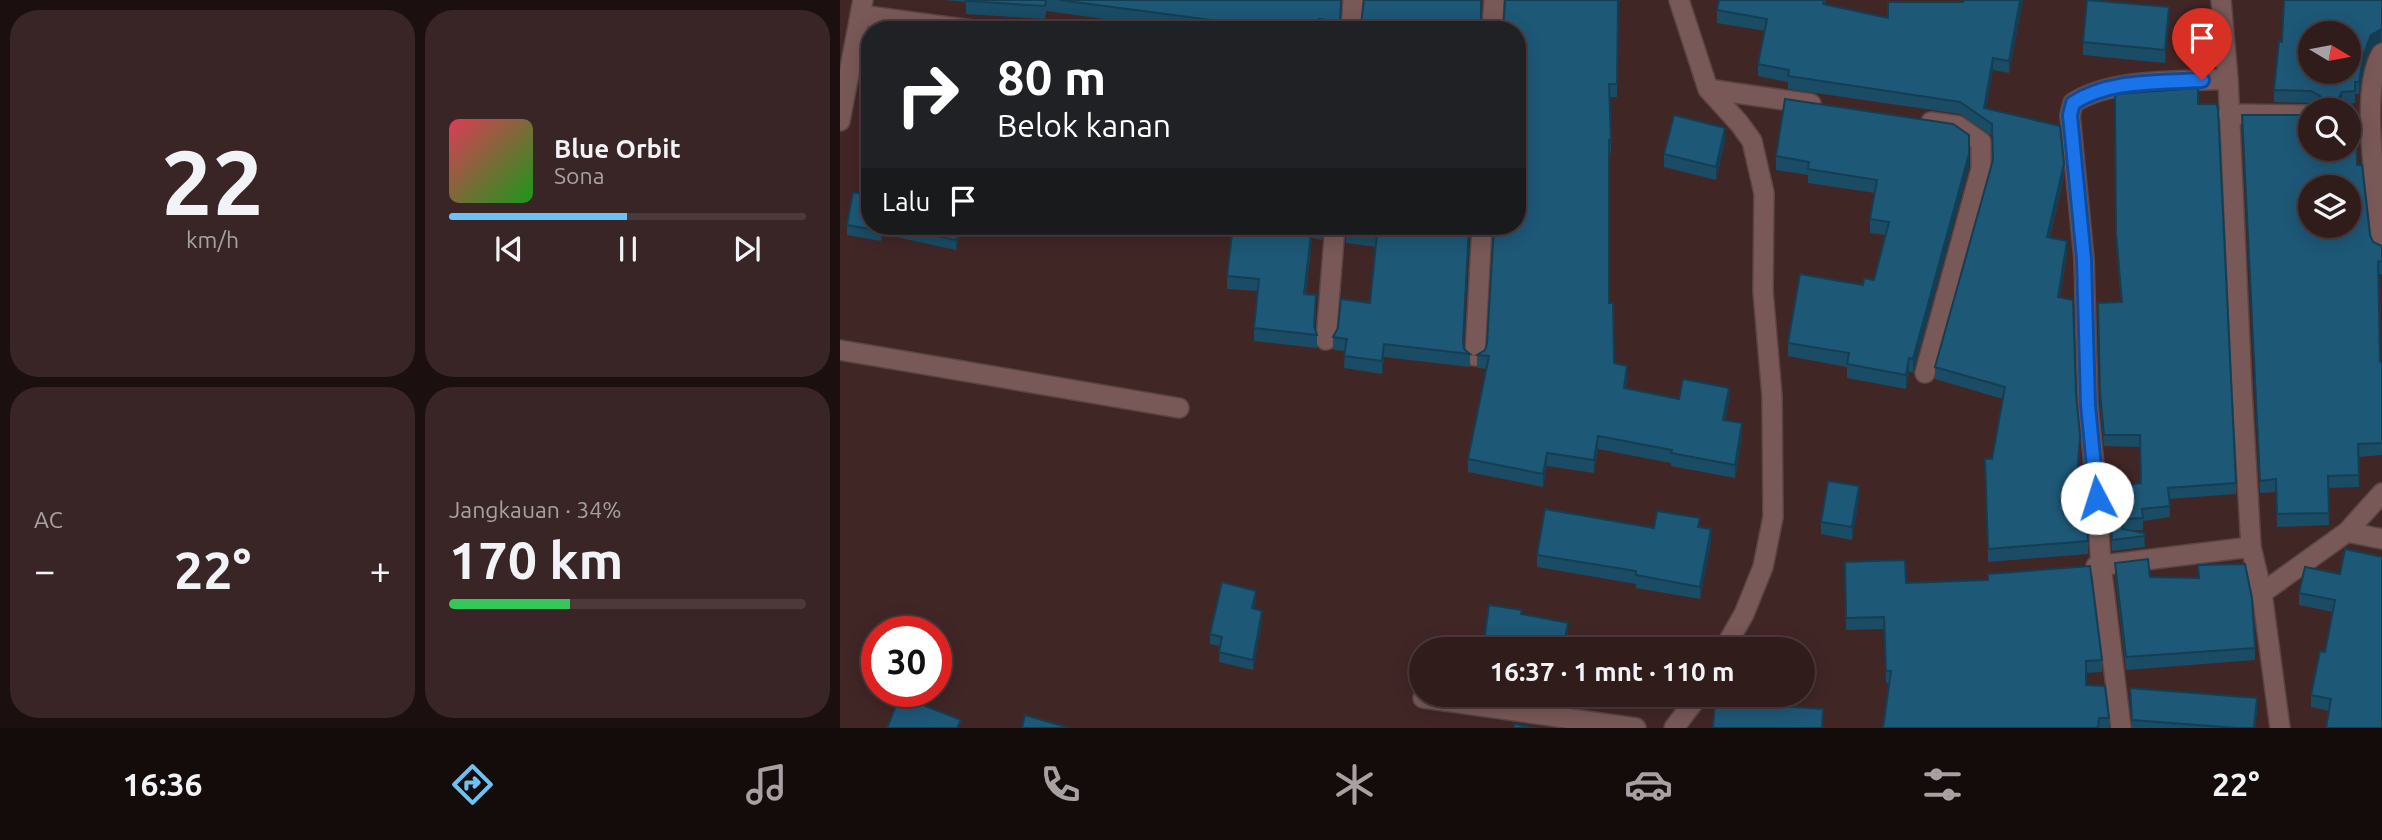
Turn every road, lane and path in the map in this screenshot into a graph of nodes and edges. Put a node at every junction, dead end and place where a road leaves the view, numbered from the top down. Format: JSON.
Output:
{"nodes":[{"id":1,"x":1353,"y":0,"type":"edge"},
{"id":2,"x":1494,"y":0,"type":"edge"},
{"id":3,"x":1679,"y":0,"type":"edge"},
{"id":4,"x":2221,"y":0,"type":"edge"},
{"id":5,"x":862,"y":8,"type":"edge"},
{"id":6,"x":927,"y":21,"type":"edge"},
{"id":7,"x":1352,"y":21,"type":"edge"},
{"id":8,"x":1493,"y":21,"type":"edge"},
{"id":9,"x":2382,"y":53,"type":"edge"},
{"id":10,"x":2228,"y":79,"type":"junction"},
{"id":11,"x":1708,"y":89,"type":"junction"},
{"id":12,"x":1826,"y":107,"type":"edge"},
{"id":13,"x":2228,"y":114,"type":"junction"},
{"id":14,"x":2298,"y":115,"type":"edge"},
{"id":15,"x":2361,"y":116,"type":"edge"},
{"id":16,"x":2369,"y":116,"type":"junction"},
{"id":17,"x":1918,"y":120,"type":"edge"},
{"id":18,"x":840,"y":121,"type":"edge"},
{"id":19,"x":1334,"y":235,"type":"edge"},
{"id":20,"x":1482,"y":235,"type":"edge"},
{"id":21,"x":2382,"y":246,"type":"edge"},
{"id":22,"x":1326,"y":340,"type":"dead end"},
{"id":23,"x":840,"y":350,"type":"edge"},
{"id":24,"x":1475,"y":356,"type":"edge"},
{"id":25,"x":1924,"y":373,"type":"dead end"},
{"id":26,"x":1179,"y":408,"type":"dead end"},
{"id":27,"x":2382,"y":493,"type":"edge"},
{"id":28,"x":2347,"y":531,"type":"junction"},
{"id":29,"x":2382,"y":539,"type":"edge"},
{"id":30,"x":2251,"y":547,"type":"junction"},
{"id":31,"x":2101,"y":565,"type":"junction"},
{"id":32,"x":2076,"y":567,"type":"edge"},
{"id":33,"x":2262,"y":593,"type":"junction"},
{"id":34,"x":1731,"y":637,"type":"edge"},
{"id":35,"x":1487,"y":707,"type":"edge"},
{"id":36,"x":1690,"y":707,"type":"edge"},
{"id":37,"x":1636,"y":728,"type":"edge"},
{"id":38,"x":1674,"y":728,"type":"edge"},
{"id":39,"x":2121,"y":728,"type":"edge"},
{"id":40,"x":2280,"y":728,"type":"edge"}],
"edges":[{"from":1,"to":7,"type":"street"},
{"from":2,"to":8,"type":"street"},
{"from":3,"to":11,"type":"street"},
{"from":4,"to":10,"type":"street"},
{"from":5,"to":6,"type":"street"},
{"from":5,"to":18,"type":"street"},
{"from":9,"to":16,"type":"street"},
{"from":10,"to":13,"type":"street"},
{"from":10,"to":31,"type":"street"},
{"from":11,"to":12,"type":"street"},
{"from":11,"to":34,"type":"street"},
{"from":13,"to":14,"type":"street"},
{"from":13,"to":30,"type":"street"},
{"from":15,"to":16,"type":"street"},
{"from":16,"to":21,"type":"street"},
{"from":17,"to":25,"type":"street"},
{"from":19,"to":22,"type":"street"},
{"from":20,"to":24,"type":"street"},
{"from":23,"to":26,"type":"street"},
{"from":27,"to":28,"type":"street"},
{"from":28,"to":29,"type":"street"},
{"from":28,"to":33,"type":"street"},
{"from":30,"to":31,"type":"street"},
{"from":30,"to":33,"type":"street"},
{"from":31,"to":32,"type":"street"},
{"from":31,"to":39,"type":"street"},
{"from":33,"to":40,"type":"street"},
{"from":35,"to":37,"type":"street"},
{"from":36,"to":38,"type":"street"}]}
